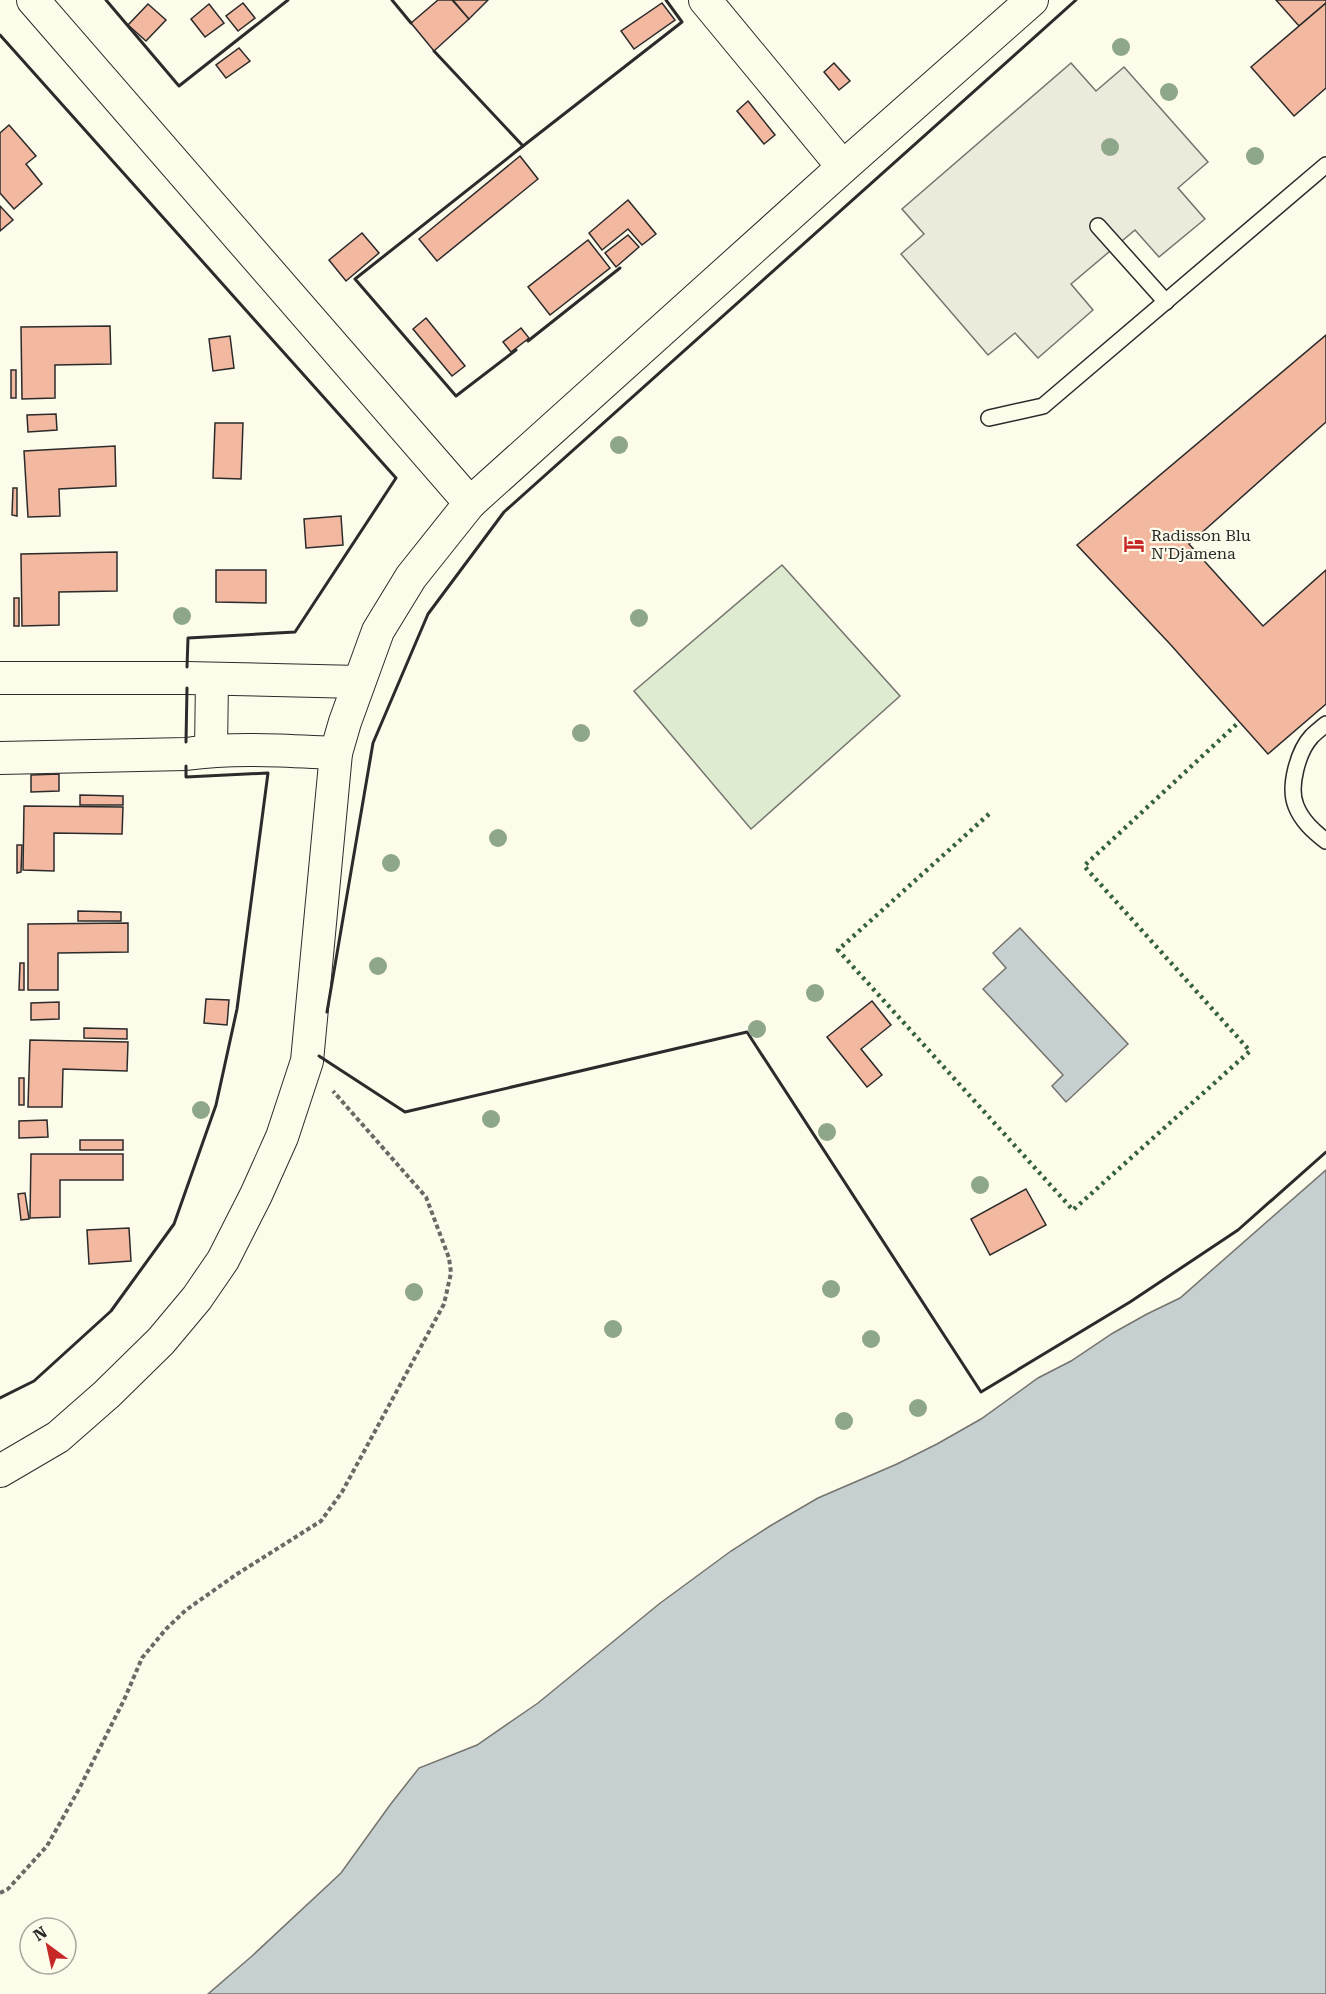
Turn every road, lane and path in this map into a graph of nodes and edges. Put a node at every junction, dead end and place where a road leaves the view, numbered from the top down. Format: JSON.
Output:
{"nodes":[{"id":1,"x":33,"y":0,"type":"edge"},
{"id":2,"x":705,"y":0,"type":"edge"},
{"id":3,"x":1032,"y":0,"type":"edge"},
{"id":4,"x":1326,"y":165,"type":"edge"},
{"id":5,"x":843,"y":167,"type":"junction"},
{"id":6,"x":1098,"y":226,"type":"dead end"},
{"id":7,"x":1166,"y":302,"type":"junction"},
{"id":8,"x":989,"y":418,"type":"dead end"},
{"id":9,"x":470,"y":503,"type":"junction"},
{"id":10,"x":0,"y":678,"type":"edge"},
{"id":11,"x":212,"y":679,"type":"junction"},
{"id":12,"x":359,"y":682,"type":"junction"},
{"id":13,"x":1326,"y":724,"type":"edge"},
{"id":14,"x":212,"y":750,"type":"junction"},
{"id":15,"x":336,"y":753,"type":"junction"},
{"id":16,"x":0,"y":758,"type":"edge"},
{"id":17,"x":1326,"y":841,"type":"edge"},
{"id":18,"x":307,"y":1061,"type":"junction"},
{"id":19,"x":0,"y":1471,"type":"edge"},
{"id":20,"x":0,"y":1893,"type":"edge"}],
"edges":[{"from":1,"to":9,"type":"street"},
{"from":2,"to":5,"type":"street"},
{"from":3,"to":5,"type":"street"},
{"from":4,"to":7,"type":"lane"},
{"from":5,"to":9,"type":"street"},
{"from":6,"to":7,"type":"lane"},
{"from":7,"to":8,"type":"lane"},
{"from":9,"to":12,"type":"street"},
{"from":10,"to":11,"type":"street"},
{"from":11,"to":12,"type":"street"},
{"from":11,"to":14,"type":"street"},
{"from":12,"to":15,"type":"street"},
{"from":13,"to":17,"type":"lane"},
{"from":14,"to":15,"type":"street"},
{"from":14,"to":16,"type":"street"},
{"from":15,"to":18,"type":"street"},
{"from":18,"to":19,"type":"street"},
{"from":18,"to":20,"type":"path"}]}
